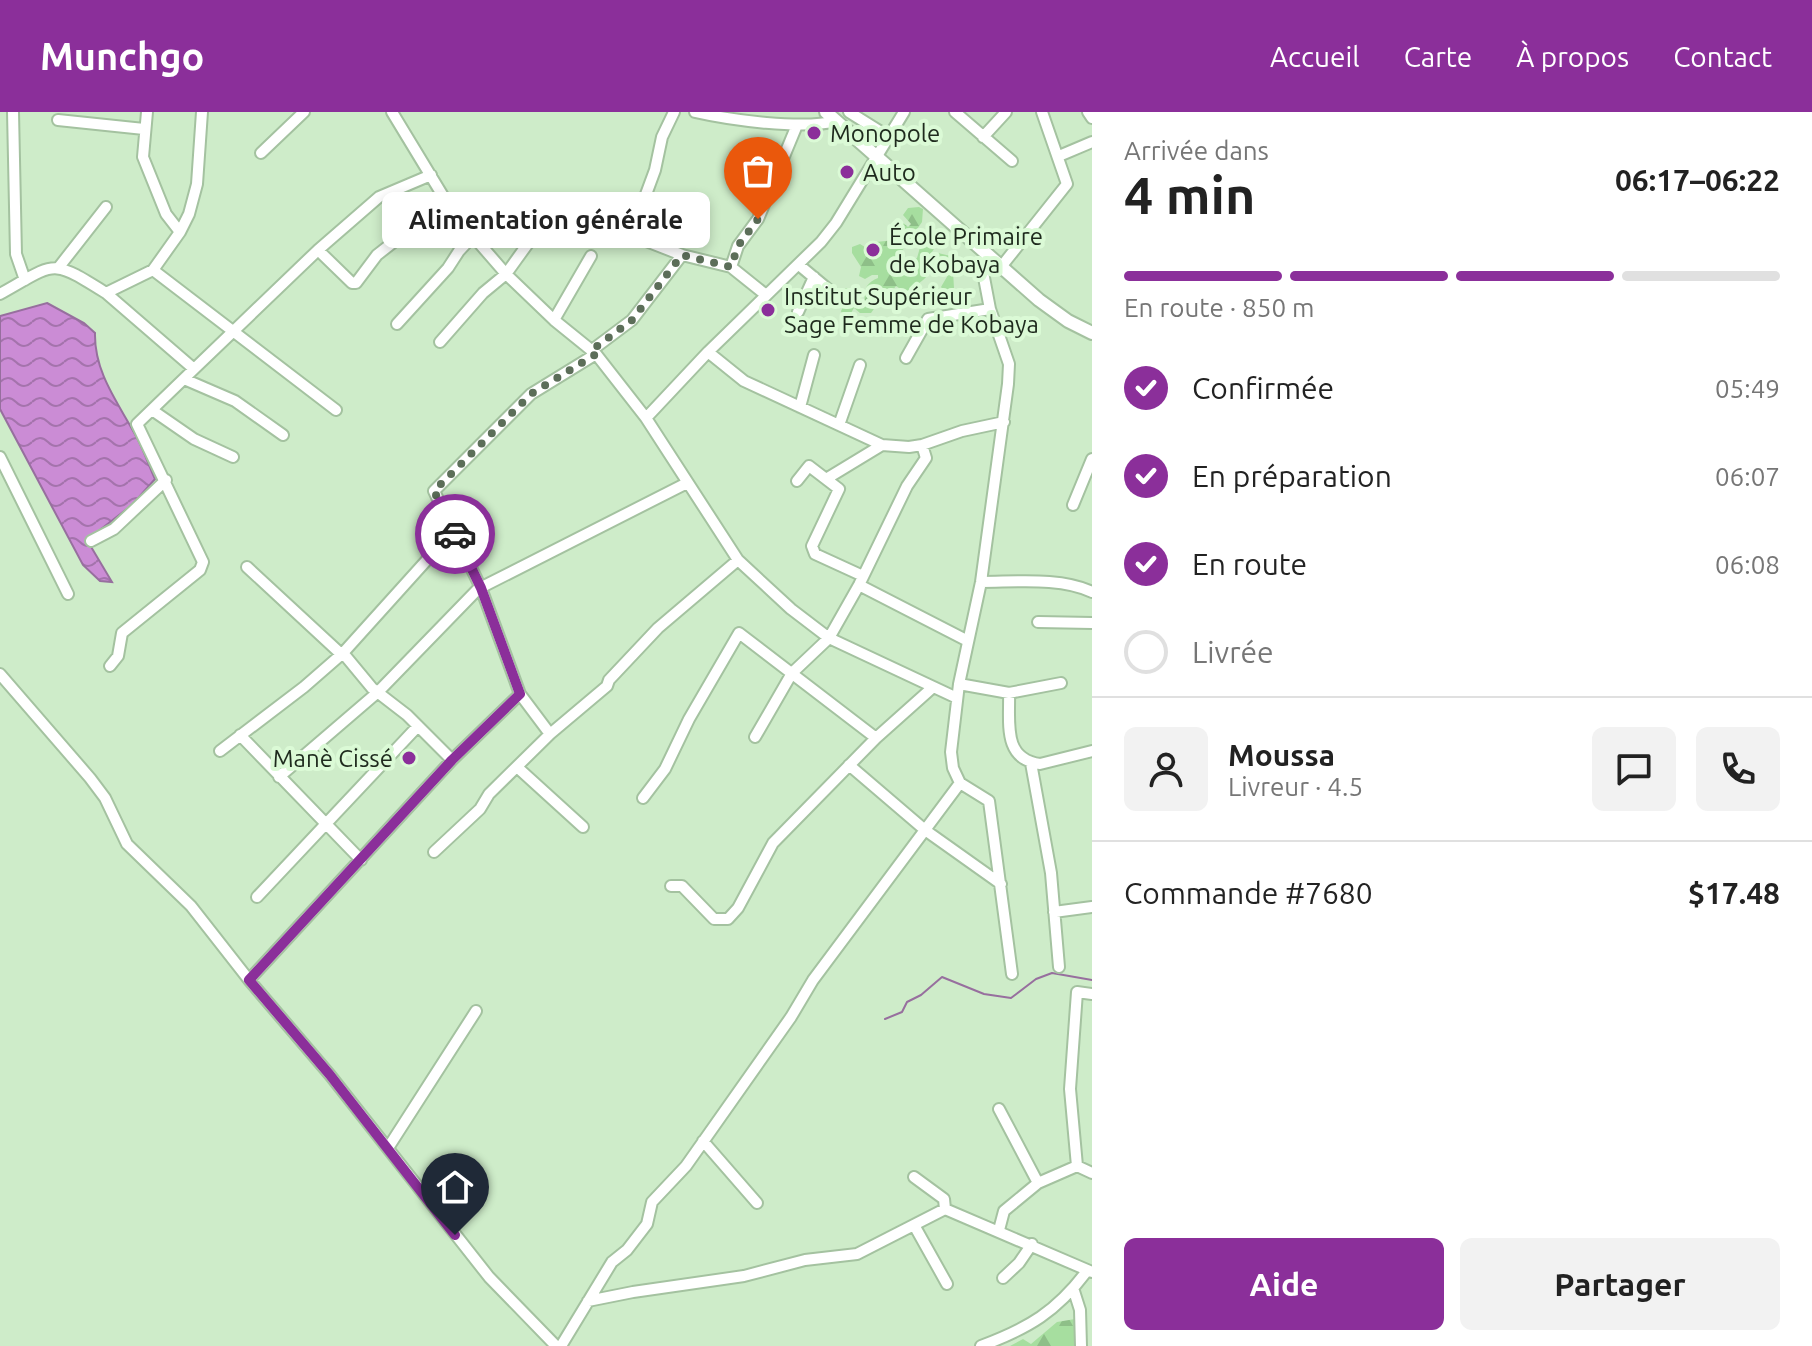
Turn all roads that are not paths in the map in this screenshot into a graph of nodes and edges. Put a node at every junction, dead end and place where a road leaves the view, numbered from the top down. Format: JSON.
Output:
{"nodes":[{"id":1,"x":13,"y":112,"type":"edge"},
{"id":2,"x":147,"y":112,"type":"edge"},
{"id":3,"x":202,"y":112,"type":"edge"},
{"id":4,"x":304,"y":112,"type":"edge"},
{"id":5,"x":392,"y":112,"type":"edge"},
{"id":6,"x":674,"y":112,"type":"edge"},
{"id":7,"x":695,"y":112,"type":"edge"},
{"id":8,"x":849,"y":112,"type":"edge"},
{"id":9,"x":904,"y":112,"type":"edge"},
{"id":10,"x":955,"y":112,"type":"edge"},
{"id":11,"x":1006,"y":112,"type":"edge"},
{"id":12,"x":1042,"y":112,"type":"edge"},
{"id":13,"x":1088,"y":112,"type":"edge"},
{"id":14,"x":831,"y":116,"type":"edge"},
{"id":15,"x":1092,"y":118,"type":"edge"},
{"id":16,"x":58,"y":120,"type":"dead end"},
{"id":17,"x":797,"y":125,"type":"junction"},
{"id":18,"x":144,"y":129,"type":"junction"},
{"id":19,"x":889,"y":137,"type":"junction"},
{"id":20,"x":983,"y":137,"type":"junction"},
{"id":21,"x":1092,"y":142,"type":"edge"},
{"id":22,"x":261,"y":153,"type":"dead end"},
{"id":23,"x":1059,"y":156,"type":"junction"},
{"id":24,"x":877,"y":157,"type":"junction"},
{"id":25,"x":1012,"y":161,"type":"dead end"},
{"id":26,"x":431,"y":175,"type":"junction"},
{"id":27,"x":446,"y":201,"type":"junction"},
{"id":28,"x":519,"y":205,"type":"dead end"},
{"id":29,"x":106,"y":207,"type":"dead end"},
{"id":30,"x":180,"y":232,"type":"junction"},
{"id":31,"x":473,"y":236,"type":"junction"},
{"id":32,"x":318,"y":250,"type":"junction"},
{"id":33,"x":682,"y":255,"type":"junction"},
{"id":34,"x":591,"y":256,"type":"dead end"},
{"id":35,"x":996,"y":263,"type":"junction"},
{"id":36,"x":799,"y":265,"type":"junction"},
{"id":37,"x":59,"y":267,"type":"junction"},
{"id":38,"x":731,"y":267,"type":"junction"},
{"id":39,"x":153,"y":270,"type":"junction"},
{"id":40,"x":506,"y":274,"type":"junction"},
{"id":41,"x":814,"y":277,"type":"junction"},
{"id":42,"x":25,"y":280,"type":"junction"},
{"id":43,"x":106,"y":293,"type":"junction"},
{"id":44,"x":0,"y":294,"type":"edge"},
{"id":45,"x":766,"y":295,"type":"junction"},
{"id":46,"x":841,"y":300,"type":"dead end"},
{"id":47,"x":990,"y":309,"type":"junction"},
{"id":48,"x":798,"y":312,"type":"dead end"},
{"id":49,"x":554,"y":320,"type":"junction"},
{"id":50,"x":397,"y":324,"type":"dead end"},
{"id":51,"x":234,"y":332,"type":"junction"},
{"id":52,"x":1092,"y":332,"type":"edge"},
{"id":53,"x":440,"y":342,"type":"dead end"},
{"id":54,"x":594,"y":352,"type":"junction"},
{"id":55,"x":708,"y":352,"type":"junction"},
{"id":56,"x":814,"y":355,"type":"dead end"},
{"id":57,"x":906,"y":358,"type":"dead end"},
{"id":58,"x":860,"y":365,"type":"dead end"},
{"id":59,"x":194,"y":369,"type":"junction"},
{"id":60,"x":184,"y":379,"type":"junction"},
{"id":61,"x":800,"y":407,"type":"junction"},
{"id":62,"x":152,"y":410,"type":"junction"},
{"id":63,"x":336,"y":410,"type":"dead end"},
{"id":64,"x":646,"y":418,"type":"junction"},
{"id":65,"x":1004,"y":422,"type":"junction"},
{"id":66,"x":839,"y":425,"type":"junction"},
{"id":67,"x":283,"y":435,"type":"dead end"},
{"id":68,"x":882,"y":445,"type":"junction"},
{"id":69,"x":922,"y":445,"type":"junction"},
{"id":70,"x":0,"y":457,"type":"edge"},
{"id":71,"x":233,"y":457,"type":"dead end"},
{"id":72,"x":1092,"y":459,"type":"edge"},
{"id":73,"x":826,"y":479,"type":"junction"},
{"id":74,"x":166,"y":480,"type":"junction"},
{"id":75,"x":797,"y":481,"type":"dead end"},
{"id":76,"x":687,"y":483,"type":"junction"},
{"id":77,"x":1073,"y":505,"type":"dead end"},
{"id":78,"x":453,"y":531,"type":"junction"},
{"id":79,"x":91,"y":541,"type":"dead end"},
{"id":80,"x":738,"y":560,"type":"junction"},
{"id":81,"x":247,"y":567,"type":"dead end"},
{"id":82,"x":861,"y":581,"type":"junction"},
{"id":83,"x":981,"y":582,"type":"junction"},
{"id":84,"x":481,"y":588,"type":"junction"},
{"id":85,"x":1092,"y":592,"type":"edge"},
{"id":86,"x":68,"y":594,"type":"dead end"},
{"id":87,"x":1038,"y":622,"type":"dead end"},
{"id":88,"x":1092,"y":623,"type":"edge"},
{"id":89,"x":829,"y":638,"type":"junction"},
{"id":90,"x":968,"y":641,"type":"junction"},
{"id":91,"x":342,"y":654,"type":"junction"},
{"id":92,"x":110,"y":666,"type":"dead end"},
{"id":93,"x":792,"y":673,"type":"junction"},
{"id":94,"x":0,"y":674,"type":"edge"},
{"id":95,"x":1061,"y":683,"type":"dead end"},
{"id":96,"x":959,"y":684,"type":"junction"},
{"id":97,"x":932,"y":688,"type":"junction"},
{"id":98,"x":378,"y":692,"type":"junction"},
{"id":99,"x":1009,"y":693,"type":"junction"},
{"id":100,"x":520,"y":694,"type":"junction"},
{"id":101,"x":957,"y":698,"type":"junction"},
{"id":102,"x":418,"y":726,"type":"junction"},
{"id":103,"x":550,"y":734,"type":"junction"},
{"id":104,"x":240,"y":735,"type":"junction"},
{"id":105,"x":755,"y":737,"type":"dead end"},
{"id":106,"x":876,"y":738,"type":"junction"},
{"id":107,"x":220,"y":751,"type":"dead end"},
{"id":108,"x":1092,"y":751,"type":"edge"},
{"id":109,"x":452,"y":760,"type":"junction"},
{"id":110,"x":1031,"y":763,"type":"junction"},
{"id":111,"x":849,"y":765,"type":"junction"},
{"id":112,"x":517,"y":767,"type":"junction"},
{"id":113,"x":279,"y":777,"type":"junction"},
{"id":114,"x":960,"y":783,"type":"junction"},
{"id":115,"x":643,"y":798,"type":"dead end"},
{"id":116,"x":326,"y":826,"type":"junction"},
{"id":117,"x":583,"y":827,"type":"dead end"},
{"id":118,"x":925,"y":830,"type":"junction"},
{"id":119,"x":434,"y":852,"type":"dead end"},
{"id":120,"x":361,"y":860,"type":"junction"},
{"id":121,"x":1001,"y":884,"type":"junction"},
{"id":122,"x":671,"y":886,"type":"dead end"},
{"id":123,"x":257,"y":897,"type":"dead end"},
{"id":124,"x":1092,"y":907,"type":"edge"},
{"id":125,"x":1054,"y":912,"type":"junction"},
{"id":126,"x":1059,"y":967,"type":"dead end"},
{"id":127,"x":1012,"y":974,"type":"dead end"},
{"id":128,"x":249,"y":980,"type":"junction"},
{"id":129,"x":1092,"y":994,"type":"edge"},
{"id":130,"x":476,"y":1011,"type":"dead end"},
{"id":131,"x":999,"y":1109,"type":"dead end"},
{"id":132,"x":703,"y":1141,"type":"junction"},
{"id":133,"x":388,"y":1148,"type":"junction"},
{"id":134,"x":1077,"y":1166,"type":"junction"},
{"id":135,"x":1092,"y":1173,"type":"edge"},
{"id":136,"x":914,"y":1177,"type":"dead end"},
{"id":137,"x":1038,"y":1183,"type":"junction"},
{"id":138,"x":757,"y":1203,"type":"dead end"},
{"id":139,"x":945,"y":1209,"type":"junction"},
{"id":140,"x":914,"y":1225,"type":"junction"},
{"id":141,"x":999,"y":1230,"type":"junction"},
{"id":142,"x":1032,"y":1244,"type":"junction"},
{"id":143,"x":1089,"y":1271,"type":"edge"},
{"id":144,"x":1003,"y":1278,"type":"dead end"},
{"id":145,"x":947,"y":1284,"type":"dead end"},
{"id":146,"x":1073,"y":1288,"type":"junction"},
{"id":147,"x":588,"y":1301,"type":"junction"},
{"id":148,"x":559,"y":1346,"type":"edge"},
{"id":149,"x":981,"y":1346,"type":"edge"},
{"id":150,"x":1081,"y":1346,"type":"edge"}],
"edges":[{"from":1,"to":42,"type":"street"},
{"from":2,"to":18,"type":"street"},
{"from":3,"to":30,"type":"street"},
{"from":4,"to":22,"type":"street"},
{"from":5,"to":26,"type":"street"},
{"from":6,"to":33,"type":"street"},
{"from":7,"to":17,"type":"street"},
{"from":8,"to":19,"type":"street"},
{"from":9,"to":19,"type":"street"},
{"from":10,"to":20,"type":"street"},
{"from":11,"to":20,"type":"street"},
{"from":12,"to":23,"type":"street"},
{"from":13,"to":15,"type":"street"},
{"from":14,"to":17,"type":"street"},
{"from":14,"to":24,"type":"main road"},
{"from":16,"to":18,"type":"street"},
{"from":17,"to":38,"type":"street"},
{"from":18,"to":30,"type":"street"},
{"from":19,"to":24,"type":"street"},
{"from":20,"to":25,"type":"street"},
{"from":21,"to":23,"type":"street"},
{"from":23,"to":35,"type":"street"},
{"from":24,"to":35,"type":"main road"},
{"from":24,"to":36,"type":"street"},
{"from":26,"to":27,"type":"street"},
{"from":26,"to":32,"type":"street"},
{"from":27,"to":31,"type":"street"},
{"from":27,"to":32,"type":"street"},
{"from":28,"to":40,"type":"street"},
{"from":29,"to":37,"type":"street"},
{"from":30,"to":39,"type":"street"},
{"from":31,"to":40,"type":"street"},
{"from":31,"to":50,"type":"street"},
{"from":32,"to":51,"type":"street"},
{"from":33,"to":38,"type":"street"},
{"from":33,"to":54,"type":"street"},
{"from":34,"to":49,"type":"street"},
{"from":35,"to":47,"type":"street"},
{"from":35,"to":52,"type":"main road"},
{"from":36,"to":41,"type":"street"},
{"from":36,"to":45,"type":"street"},
{"from":37,"to":42,"type":"street"},
{"from":37,"to":43,"type":"street"},
{"from":38,"to":45,"type":"street"},
{"from":39,"to":43,"type":"street"},
{"from":39,"to":51,"type":"street"},
{"from":40,"to":49,"type":"street"},
{"from":40,"to":53,"type":"street"},
{"from":41,"to":46,"type":"street"},
{"from":41,"to":48,"type":"street"},
{"from":42,"to":44,"type":"street"},
{"from":43,"to":59,"type":"street"},
{"from":45,"to":55,"type":"street"},
{"from":47,"to":57,"type":"street"},
{"from":47,"to":65,"type":"street"},
{"from":49,"to":54,"type":"street"},
{"from":51,"to":59,"type":"street"},
{"from":51,"to":63,"type":"street"},
{"from":54,"to":64,"type":"street"},
{"from":54,"to":78,"type":"street"},
{"from":55,"to":61,"type":"street"},
{"from":55,"to":64,"type":"street"},
{"from":56,"to":61,"type":"street"},
{"from":58,"to":66,"type":"street"},
{"from":59,"to":60,"type":"street"},
{"from":60,"to":62,"type":"street"},
{"from":60,"to":67,"type":"street"},
{"from":61,"to":66,"type":"street"},
{"from":62,"to":71,"type":"street"},
{"from":62,"to":74,"type":"street"},
{"from":64,"to":76,"type":"street"},
{"from":65,"to":69,"type":"street"},
{"from":65,"to":83,"type":"street"},
{"from":66,"to":68,"type":"street"},
{"from":68,"to":69,"type":"street"},
{"from":68,"to":73,"type":"street"},
{"from":69,"to":82,"type":"street"},
{"from":70,"to":86,"type":"street"},
{"from":72,"to":77,"type":"street"},
{"from":73,"to":75,"type":"street"},
{"from":73,"to":82,"type":"street"},
{"from":74,"to":79,"type":"street"},
{"from":74,"to":92,"type":"street"},
{"from":76,"to":80,"type":"street"},
{"from":76,"to":84,"type":"street"},
{"from":78,"to":84,"type":"street"},
{"from":78,"to":91,"type":"street"},
{"from":80,"to":89,"type":"street"},
{"from":80,"to":103,"type":"street"},
{"from":81,"to":91,"type":"street"},
{"from":82,"to":89,"type":"street"},
{"from":82,"to":90,"type":"street"},
{"from":83,"to":85,"type":"street"},
{"from":83,"to":90,"type":"street"},
{"from":84,"to":98,"type":"street"},
{"from":84,"to":100,"type":"street"},
{"from":87,"to":88,"type":"street"},
{"from":89,"to":93,"type":"street"},
{"from":89,"to":97,"type":"street"},
{"from":90,"to":96,"type":"street"},
{"from":91,"to":98,"type":"street"},
{"from":91,"to":104,"type":"street"},
{"from":93,"to":105,"type":"street"},
{"from":93,"to":106,"type":"street"},
{"from":93,"to":115,"type":"street"},
{"from":94,"to":128,"type":"street"},
{"from":95,"to":99,"type":"street"},
{"from":96,"to":99,"type":"street"},
{"from":96,"to":101,"type":"street"},
{"from":97,"to":101,"type":"street"},
{"from":97,"to":106,"type":"street"},
{"from":98,"to":102,"type":"street"},
{"from":98,"to":113,"type":"street"},
{"from":99,"to":110,"type":"street"},
{"from":100,"to":103,"type":"street"},
{"from":100,"to":109,"type":"street"},
{"from":101,"to":114,"type":"street"},
{"from":102,"to":109,"type":"street"},
{"from":102,"to":116,"type":"street"},
{"from":103,"to":112,"type":"street"},
{"from":104,"to":107,"type":"street"},
{"from":104,"to":113,"type":"street"},
{"from":106,"to":111,"type":"street"},
{"from":108,"to":110,"type":"street"},
{"from":109,"to":120,"type":"street"},
{"from":110,"to":125,"type":"street"},
{"from":111,"to":118,"type":"street"},
{"from":111,"to":122,"type":"street"},
{"from":112,"to":117,"type":"street"},
{"from":112,"to":119,"type":"street"},
{"from":113,"to":116,"type":"street"},
{"from":114,"to":118,"type":"street"},
{"from":114,"to":121,"type":"street"},
{"from":116,"to":120,"type":"street"},
{"from":116,"to":123,"type":"street"},
{"from":118,"to":121,"type":"street"},
{"from":118,"to":132,"type":"street"},
{"from":120,"to":128,"type":"street"},
{"from":121,"to":127,"type":"street"},
{"from":124,"to":125,"type":"street"},
{"from":125,"to":126,"type":"street"},
{"from":128,"to":133,"type":"street"},
{"from":129,"to":134,"type":"street"},
{"from":130,"to":133,"type":"street"},
{"from":131,"to":137,"type":"street"},
{"from":132,"to":138,"type":"street"},
{"from":132,"to":147,"type":"street"},
{"from":133,"to":148,"type":"street"},
{"from":134,"to":135,"type":"street"},
{"from":134,"to":137,"type":"street"},
{"from":136,"to":139,"type":"street"},
{"from":137,"to":141,"type":"street"},
{"from":139,"to":140,"type":"street"},
{"from":139,"to":141,"type":"street"},
{"from":140,"to":145,"type":"street"},
{"from":140,"to":147,"type":"street"},
{"from":141,"to":142,"type":"street"},
{"from":142,"to":143,"type":"street"},
{"from":142,"to":144,"type":"street"},
{"from":143,"to":146,"type":"street"},
{"from":146,"to":149,"type":"street"},
{"from":146,"to":150,"type":"street"},
{"from":147,"to":148,"type":"street"}]}
